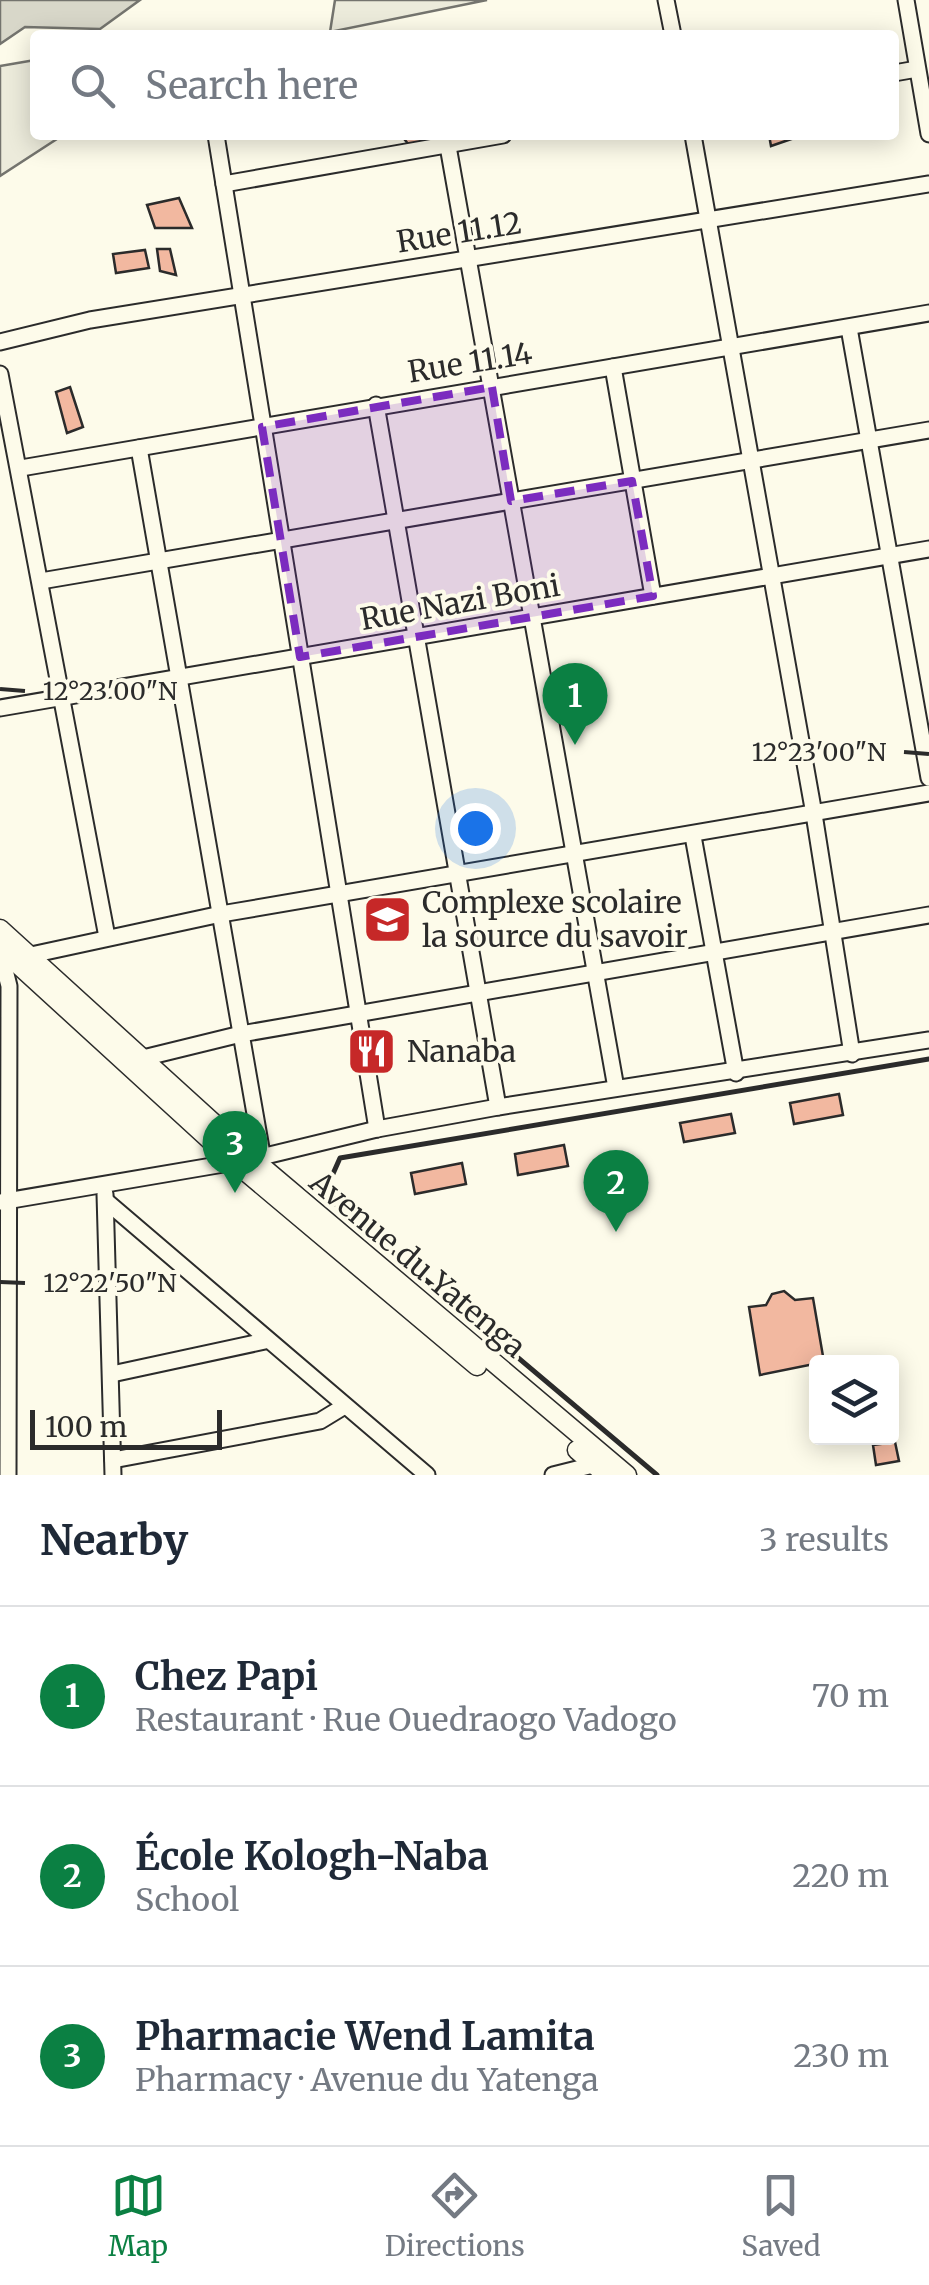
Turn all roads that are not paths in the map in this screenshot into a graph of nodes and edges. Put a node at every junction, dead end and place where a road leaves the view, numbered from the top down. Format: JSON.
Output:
{"nodes":[{"id":1,"x":666,"y":0,"type":"edge"},
{"id":2,"x":906,"y":0,"type":"edge"},
{"id":3,"x":672,"y":30,"type":"edge"},
{"id":4,"x":918,"y":69,"type":"junction"},
{"id":5,"x":899,"y":72,"type":"edge"},
{"id":6,"x":929,"y":134,"type":"edge"},
{"id":7,"x":217,"y":140,"type":"edge"},
{"id":8,"x":442,"y":140,"type":"edge"},
{"id":9,"x":447,"y":140,"type":"edge"},
{"id":10,"x":694,"y":140,"type":"edge"},
{"id":11,"x":224,"y":184,"type":"junction"},
{"id":12,"x":929,"y":184,"type":"edge"},
{"id":13,"x":710,"y":217,"type":"junction"},
{"id":14,"x":470,"y":258,"type":"junction"},
{"id":15,"x":240,"y":294,"type":"junction"},
{"id":16,"x":929,"y":313,"type":"edge"},
{"id":17,"x":849,"y":328,"type":"junction"},
{"id":18,"x":0,"y":342,"type":"edge"},
{"id":19,"x":732,"y":346,"type":"junction"},
{"id":20,"x":613,"y":367,"type":"junction"},
{"id":21,"x":0,"y":374,"type":"edge"},
{"id":22,"x":492,"y":387,"type":"junction"},
{"id":23,"x":376,"y":405,"type":"junction"},
{"id":24,"x":262,"y":427,"type":"junction"},
{"id":25,"x":929,"y":430,"type":"edge"},
{"id":26,"x":870,"y":441,"type":"junction"},
{"id":27,"x":139,"y":448,"type":"junction"},
{"id":28,"x":752,"y":460,"type":"junction"},
{"id":29,"x":21,"y":468,"type":"junction"},
{"id":30,"x":632,"y":481,"type":"junction"},
{"id":31,"x":511,"y":501,"type":"junction"},
{"id":32,"x":396,"y":520,"type":"junction"},
{"id":33,"x":281,"y":542,"type":"junction"},
{"id":34,"x":929,"y":548,"type":"edge"},
{"id":35,"x":890,"y":555,"type":"junction"},
{"id":36,"x":159,"y":562,"type":"junction"},
{"id":37,"x":772,"y":576,"type":"junction"},
{"id":38,"x":42,"y":581,"type":"junction"},
{"id":39,"x":653,"y":596,"type":"junction"},
{"id":40,"x":530,"y":618,"type":"junction"},
{"id":41,"x":414,"y":637,"type":"junction"},
{"id":42,"x":300,"y":657,"type":"junction"},
{"id":43,"x":179,"y":677,"type":"junction"},
{"id":44,"x":63,"y":697,"type":"junction"},
{"id":45,"x":0,"y":708,"type":"edge"},
{"id":46,"x":929,"y":778,"type":"edge"},
{"id":47,"x":929,"y":793,"type":"edge"},
{"id":48,"x":814,"y":814,"type":"junction"},
{"id":49,"x":693,"y":836,"type":"junction"},
{"id":50,"x":572,"y":856,"type":"junction"},
{"id":51,"x":459,"y":874,"type":"junction"},
{"id":52,"x":339,"y":894,"type":"junction"},
{"id":53,"x":221,"y":914,"type":"junction"},
{"id":54,"x":929,"y":916,"type":"edge"},
{"id":55,"x":0,"y":929,"type":"edge"},
{"id":56,"x":833,"y":932,"type":"junction"},
{"id":57,"x":106,"y":936,"type":"junction"},
{"id":58,"x":0,"y":949,"type":"edge"},
{"id":59,"x":714,"y":953,"type":"junction"},
{"id":60,"x":31,"y":955,"type":"junction"},
{"id":61,"x":594,"y":974,"type":"junction"},
{"id":62,"x":32,"y":978,"type":"junction"},
{"id":63,"x":9,"y":986,"type":"junction"},
{"id":64,"x":478,"y":993,"type":"junction"},
{"id":65,"x":358,"y":1016,"type":"junction"},
{"id":66,"x":241,"y":1034,"type":"junction"},
{"id":67,"x":929,"y":1040,"type":"edge"},
{"id":68,"x":852,"y":1054,"type":"junction"},
{"id":69,"x":143,"y":1058,"type":"junction"},
{"id":70,"x":736,"y":1073,"type":"junction"},
{"id":71,"x":616,"y":1088,"type":"junction"},
{"id":72,"x":498,"y":1107,"type":"junction"},
{"id":73,"x":376,"y":1129,"type":"junction"},
{"id":74,"x":250,"y":1158,"type":"junction"},
{"id":75,"x":104,"y":1194,"type":"junction"},
{"id":76,"x":4,"y":1201,"type":"edge"},
{"id":77,"x":265,"y":1340,"type":"junction"},
{"id":78,"x":112,"y":1374,"type":"junction"},
{"id":79,"x":342,"y":1406,"type":"junction"},
{"id":80,"x":603,"y":1466,"type":"edge"},
{"id":81,"x":113,"y":1468,"type":"edge"},
{"id":82,"x":8,"y":1475,"type":"edge"},
{"id":83,"x":427,"y":1475,"type":"edge"},
{"id":84,"x":553,"y":1475,"type":"edge"},
{"id":85,"x":627,"y":1475,"type":"edge"}],
"edges":[{"from":1,"to":3,"type":"street"},
{"from":2,"to":4,"type":"street"},
{"from":4,"to":5,"type":"street"},
{"from":4,"to":6,"type":"street"},
{"from":7,"to":11,"type":"street"},
{"from":8,"to":11,"type":"street"},
{"from":9,"to":14,"type":"street"},
{"from":10,"to":13,"type":"street"},
{"from":11,"to":15,"type":"street"},
{"from":12,"to":13,"type":"street","name":"Rue 11.12"},
{"from":13,"to":14,"type":"street","name":"Rue 11.12"},
{"from":13,"to":19,"type":"street"},
{"from":14,"to":15,"type":"street","name":"Rue 11.12"},
{"from":14,"to":22,"type":"street"},
{"from":15,"to":18,"type":"street","name":"Rue 11.12"},
{"from":15,"to":24,"type":"street"},
{"from":16,"to":17,"type":"street","name":"Rue 11.14"},
{"from":17,"to":19,"type":"street","name":"Rue 11.14"},
{"from":17,"to":26,"type":"street"},
{"from":19,"to":20,"type":"street","name":"Rue 11.14"},
{"from":19,"to":28,"type":"street"},
{"from":20,"to":22,"type":"street","name":"Rue 11.14"},
{"from":20,"to":30,"type":"street"},
{"from":21,"to":29,"type":"street"},
{"from":22,"to":23,"type":"street","name":"Rue 11.14"},
{"from":22,"to":31,"type":"street"},
{"from":23,"to":24,"type":"street","name":"Rue 11.14"},
{"from":23,"to":32,"type":"street"},
{"from":24,"to":27,"type":"street","name":"Rue 11.14"},
{"from":24,"to":33,"type":"street"},
{"from":25,"to":26,"type":"street"},
{"from":26,"to":28,"type":"street"},
{"from":26,"to":35,"type":"street"},
{"from":27,"to":29,"type":"street","name":"Rue 11.14"},
{"from":27,"to":36,"type":"street"},
{"from":28,"to":30,"type":"street"},
{"from":28,"to":37,"type":"street"},
{"from":29,"to":38,"type":"street"},
{"from":30,"to":31,"type":"street"},
{"from":30,"to":39,"type":"street"},
{"from":31,"to":32,"type":"street"},
{"from":31,"to":40,"type":"street"},
{"from":32,"to":33,"type":"street"},
{"from":32,"to":41,"type":"street"},
{"from":33,"to":36,"type":"street"},
{"from":33,"to":42,"type":"street"},
{"from":34,"to":35,"type":"street","name":"Rue Nazi Boni"},
{"from":35,"to":37,"type":"street","name":"Rue Nazi Boni"},
{"from":35,"to":46,"type":"street"},
{"from":36,"to":38,"type":"street"},
{"from":36,"to":43,"type":"street"},
{"from":37,"to":39,"type":"street","name":"Rue Nazi Boni"},
{"from":37,"to":48,"type":"street"},
{"from":38,"to":44,"type":"street"},
{"from":39,"to":40,"type":"street","name":"Rue Nazi Boni"},
{"from":40,"to":41,"type":"street","name":"Rue Nazi Boni"},
{"from":40,"to":50,"type":"street"},
{"from":41,"to":42,"type":"street","name":"Rue Nazi Boni"},
{"from":41,"to":51,"type":"street"},
{"from":42,"to":43,"type":"street","name":"Rue Nazi Boni"},
{"from":42,"to":52,"type":"street"},
{"from":43,"to":44,"type":"street","name":"Rue Nazi Boni"},
{"from":43,"to":53,"type":"street"},
{"from":44,"to":45,"type":"street","name":"Rue Nazi Boni"},
{"from":44,"to":57,"type":"street"},
{"from":47,"to":48,"type":"street"},
{"from":48,"to":49,"type":"street"},
{"from":48,"to":56,"type":"street"},
{"from":49,"to":50,"type":"street"},
{"from":49,"to":59,"type":"street"},
{"from":50,"to":51,"type":"street"},
{"from":50,"to":61,"type":"street"},
{"from":51,"to":52,"type":"street"},
{"from":51,"to":64,"type":"street"},
{"from":52,"to":53,"type":"street"},
{"from":52,"to":65,"type":"street"},
{"from":53,"to":57,"type":"street"},
{"from":53,"to":66,"type":"street"},
{"from":54,"to":56,"type":"street"},
{"from":55,"to":60,"type":"main road","name":"Avenue du Yatenga"},
{"from":56,"to":59,"type":"street"},
{"from":56,"to":68,"type":"street"},
{"from":57,"to":60,"type":"street"},
{"from":58,"to":62,"type":"main road","name":"Avenue du Yatenga"},
{"from":58,"to":63,"type":"street"},
{"from":59,"to":61,"type":"street"},
{"from":59,"to":70,"type":"street"},
{"from":60,"to":69,"type":"main road","name":"Avenue du Yatenga"},
{"from":61,"to":64,"type":"street"},
{"from":61,"to":71,"type":"street"},
{"from":62,"to":63,"type":"street"},
{"from":62,"to":74,"type":"main road","name":"Avenue du Yatenga"},
{"from":63,"to":76,"type":"street"},
{"from":64,"to":65,"type":"street"},
{"from":64,"to":72,"type":"street"},
{"from":65,"to":66,"type":"street"},
{"from":65,"to":73,"type":"street"},
{"from":66,"to":69,"type":"street"},
{"from":66,"to":74,"type":"street"},
{"from":67,"to":68,"type":"street"},
{"from":68,"to":70,"type":"street"},
{"from":69,"to":74,"type":"main road","name":"Avenue du Yatenga"},
{"from":70,"to":71,"type":"street"},
{"from":71,"to":72,"type":"street"},
{"from":72,"to":73,"type":"street"},
{"from":73,"to":74,"type":"street"},
{"from":74,"to":75,"type":"street"},
{"from":74,"to":80,"type":"main road","name":"Avenue du Yatenga"},
{"from":75,"to":76,"type":"street"},
{"from":75,"to":77,"type":"street"},
{"from":75,"to":78,"type":"street"},
{"from":76,"to":82,"type":"street"},
{"from":77,"to":78,"type":"street"},
{"from":77,"to":79,"type":"street"},
{"from":78,"to":81,"type":"street"},
{"from":79,"to":81,"type":"street"},
{"from":79,"to":83,"type":"street"},
{"from":80,"to":84,"type":"street"},
{"from":80,"to":85,"type":"main road","name":"Avenue du Yatenga"}]}
